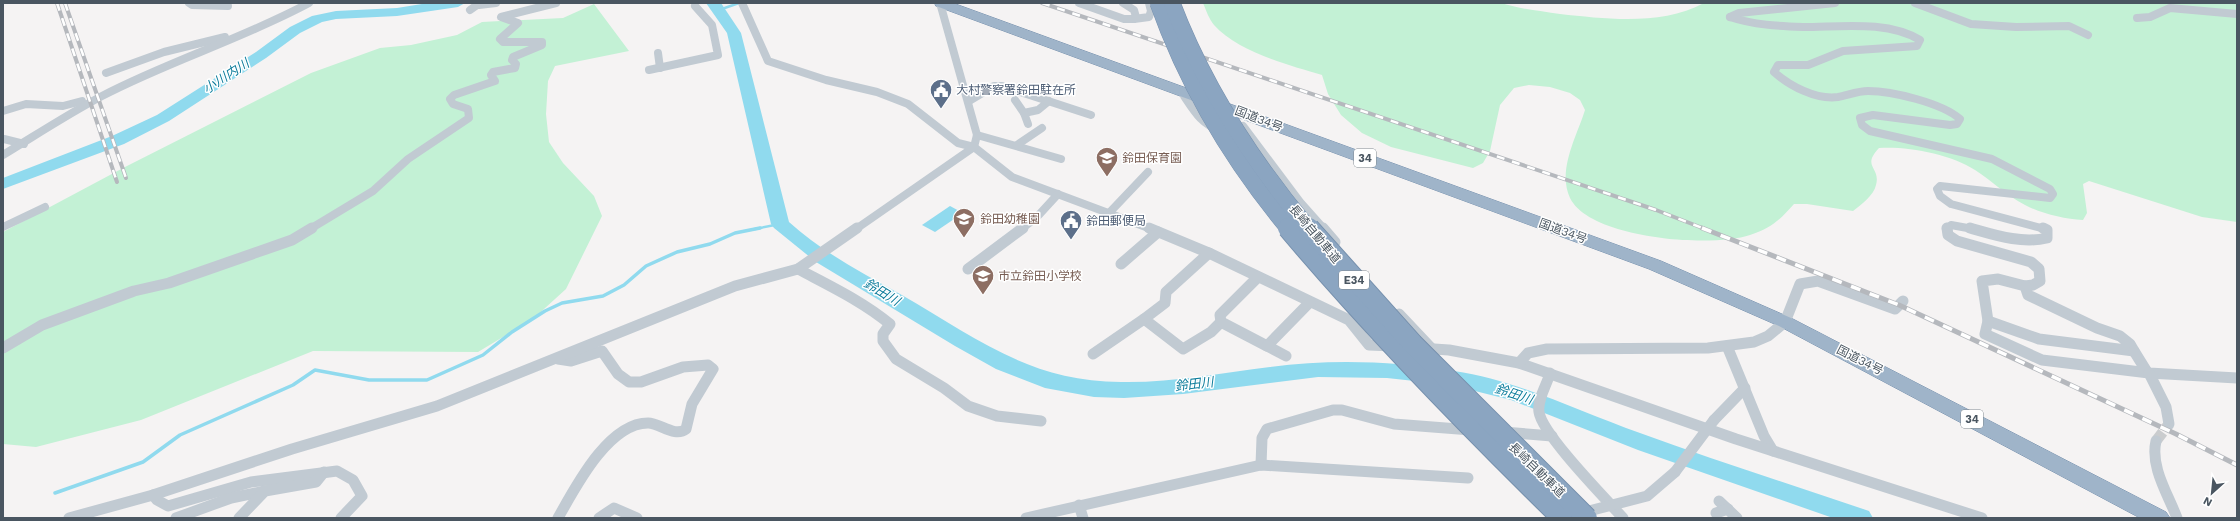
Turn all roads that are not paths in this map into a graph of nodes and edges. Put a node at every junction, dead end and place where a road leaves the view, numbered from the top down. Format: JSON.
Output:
{"nodes":[{"id":1,"x":188,"y":3,"type":"edge"},
{"id":2,"x":309,"y":3,"type":"edge"},
{"id":3,"x":496,"y":3,"type":"edge"},
{"id":4,"x":556,"y":3,"type":"edge"},
{"id":5,"x":940,"y":3,"type":"edge"},
{"id":6,"x":1079,"y":3,"type":"edge"},
{"id":7,"x":1123,"y":3,"type":"edge"},
{"id":8,"x":1149,"y":3,"type":"edge"},
{"id":9,"x":1158,"y":3,"type":"edge"},
{"id":10,"x":1172,"y":3,"type":"edge"},
{"id":11,"x":1835,"y":3,"type":"edge"},
{"id":12,"x":1916,"y":3,"type":"edge"},
{"id":13,"x":480,"y":4,"type":"edge"},
{"id":14,"x":697,"y":4,"type":"edge"},
{"id":15,"x":742,"y":4,"type":"edge"},
{"id":16,"x":228,"y":6,"type":"dead end"},
{"id":17,"x":470,"y":10,"type":"dead end"},
{"id":18,"x":2237,"y":14,"type":"edge"},
{"id":19,"x":2137,"y":18,"type":"dead end"},
{"id":20,"x":1134,"y":19,"type":"junction"},
{"id":21,"x":2088,"y":35,"type":"dead end"},
{"id":22,"x":241,"y":36,"type":"junction"},
{"id":23,"x":658,"y":53,"type":"dead end"},
{"id":24,"x":660,"y":68,"type":"junction"},
{"id":25,"x":649,"y":70,"type":"dead end"},
{"id":26,"x":106,"y":73,"type":"dead end"},
{"id":27,"x":125,"y":84,"type":"junction"},
{"id":28,"x":1188,"y":92,"type":"junction"},
{"id":29,"x":1015,"y":100,"type":"dead end"},
{"id":30,"x":1049,"y":100,"type":"junction"},
{"id":31,"x":969,"y":101,"type":"junction"},
{"id":32,"x":3,"y":111,"type":"edge"},
{"id":33,"x":1024,"y":113,"type":"junction"},
{"id":34,"x":1091,"y":115,"type":"dead end"},
{"id":35,"x":51,"y":120,"type":"dead end"},
{"id":36,"x":60,"y":121,"type":"junction"},
{"id":37,"x":1249,"y":122,"type":"junction"},
{"id":38,"x":1028,"y":124,"type":"dead end"},
{"id":39,"x":1042,"y":128,"type":"dead end"},
{"id":40,"x":977,"y":135,"type":"junction"},
{"id":41,"x":4,"y":139,"type":"edge"},
{"id":42,"x":24,"y":144,"type":"junction"},
{"id":43,"x":1017,"y":145,"type":"junction"},
{"id":44,"x":974,"y":147,"type":"junction"},
{"id":45,"x":3,"y":155,"type":"edge"},
{"id":46,"x":1061,"y":159,"type":"dead end"},
{"id":47,"x":1148,"y":172,"type":"dead end"},
{"id":48,"x":1058,"y":194,"type":"junction"},
{"id":49,"x":45,"y":208,"type":"dead end"},
{"id":50,"x":1110,"y":212,"type":"junction"},
{"id":51,"x":3,"y":227,"type":"edge"},
{"id":52,"x":1158,"y":232,"type":"junction"},
{"id":53,"x":1209,"y":253,"type":"junction"},
{"id":54,"x":1121,"y":264,"type":"dead end"},
{"id":55,"x":801,"y":268,"type":"junction"},
{"id":56,"x":968,"y":269,"type":"dead end"},
{"id":57,"x":1258,"y":277,"type":"junction"},
{"id":58,"x":2025,"y":286,"type":"junction"},
{"id":59,"x":1903,"y":301,"type":"dead end"},
{"id":60,"x":1310,"y":302,"type":"junction"},
{"id":61,"x":1144,"y":319,"type":"junction"},
{"id":62,"x":1221,"y":322,"type":"junction"},
{"id":63,"x":1785,"y":322,"type":"junction"},
{"id":64,"x":1988,"y":322,"type":"junction"},
{"id":65,"x":1267,"y":346,"type":"junction"},
{"id":66,"x":1727,"y":346,"type":"junction"},
{"id":67,"x":3,"y":348,"type":"edge"},
{"id":68,"x":1432,"y":349,"type":"junction"},
{"id":69,"x":2134,"y":352,"type":"junction"},
{"id":70,"x":1093,"y":354,"type":"dead end"},
{"id":71,"x":1286,"y":356,"type":"dead end"},
{"id":72,"x":557,"y":359,"type":"junction"},
{"id":73,"x":1519,"y":363,"type":"junction"},
{"id":74,"x":2148,"y":373,"type":"junction"},
{"id":75,"x":1549,"y":377,"type":"junction"},
{"id":76,"x":2237,"y":378,"type":"edge"},
{"id":77,"x":1744,"y":388,"type":"junction"},
{"id":78,"x":1041,"y":421,"type":"dead end"},
{"id":79,"x":2169,"y":424,"type":"dead end"},
{"id":80,"x":1552,"y":436,"type":"junction"},
{"id":81,"x":2156,"y":441,"type":"tunnel mouth"},
{"id":82,"x":1773,"y":451,"type":"junction"},
{"id":83,"x":1261,"y":465,"type":"junction"},
{"id":84,"x":324,"y":472,"type":"junction"},
{"id":85,"x":1468,"y":478,"type":"dead end"},
{"id":86,"x":265,"y":491,"type":"junction"},
{"id":87,"x":153,"y":495,"type":"junction"},
{"id":88,"x":1079,"y":505,"type":"junction"},
{"id":89,"x":1613,"y":506,"type":"junction"},
{"id":90,"x":68,"y":518,"type":"edge"},
{"id":91,"x":176,"y":518,"type":"edge"},
{"id":92,"x":239,"y":518,"type":"edge"},
{"id":93,"x":341,"y":518,"type":"edge"},
{"id":94,"x":558,"y":518,"type":"edge"},
{"id":95,"x":599,"y":518,"type":"edge"},
{"id":96,"x":637,"y":518,"type":"edge"},
{"id":97,"x":1026,"y":518,"type":"edge"},
{"id":98,"x":1083,"y":518,"type":"edge"},
{"id":99,"x":1561,"y":518,"type":"edge"},
{"id":100,"x":1587,"y":518,"type":"edge"},
{"id":101,"x":1623,"y":518,"type":"edge"},
{"id":102,"x":1982,"y":518,"type":"edge"},
{"id":103,"x":2159,"y":518,"type":"edge"},
{"id":104,"x":2177,"y":518,"type":"edge"}],
"edges":[{"from":1,"to":16,"type":"street"},
{"from":2,"to":22,"type":"street"},
{"from":3,"to":13,"type":"street"},
{"from":4,"to":67,"type":"street"},
{"from":5,"to":28,"type":"highway","name":"国道34号","number":"34"},
{"from":5,"to":31,"type":"street"},
{"from":6,"to":20,"type":"street"},
{"from":7,"to":20,"type":"street"},
{"from":8,"to":20,"type":"street"},
{"from":9,"to":99,"type":"highway","name":"長崎自動車道","number":"E34","bridge":true},
{"from":10,"to":100,"type":"highway","name":"長崎自動車道","number":"E34","bridge":true},
{"from":11,"to":58,"type":"street"},
{"from":12,"to":21,"type":"street"},
{"from":13,"to":17,"type":"street"},
{"from":14,"to":24,"type":"street"},
{"from":15,"to":44,"type":"street"},
{"from":18,"to":19,"type":"street"},
{"from":22,"to":26,"type":"street"},
{"from":22,"to":27,"type":"street"},
{"from":23,"to":24,"type":"street"},
{"from":24,"to":25,"type":"street"},
{"from":27,"to":32,"type":"street"},
{"from":27,"to":36,"type":"street"},
{"from":28,"to":37,"type":"highway","name":"国道34号","number":"34"},
{"from":28,"to":37,"type":"street"},
{"from":29,"to":33,"type":"street"},
{"from":30,"to":31,"type":"street"},
{"from":30,"to":33,"type":"street"},
{"from":30,"to":34,"type":"street"},
{"from":31,"to":40,"type":"street"},
{"from":33,"to":38,"type":"street"},
{"from":35,"to":36,"type":"street"},
{"from":36,"to":42,"type":"street"},
{"from":37,"to":63,"type":"highway","name":"国道34号","number":"34"},
{"from":37,"to":68,"type":"street"},
{"from":39,"to":43,"type":"street"},
{"from":40,"to":43,"type":"street"},
{"from":40,"to":44,"type":"street"},
{"from":41,"to":42,"type":"street"},
{"from":42,"to":45,"type":"street"},
{"from":43,"to":46,"type":"street"},
{"from":44,"to":48,"type":"street"},
{"from":44,"to":55,"type":"street"},
{"from":47,"to":50,"type":"street"},
{"from":48,"to":50,"type":"street"},
{"from":48,"to":56,"type":"street"},
{"from":49,"to":51,"type":"street"},
{"from":50,"to":52,"type":"street"},
{"from":52,"to":53,"type":"street"},
{"from":52,"to":54,"type":"street"},
{"from":53,"to":57,"type":"street"},
{"from":53,"to":61,"type":"street"},
{"from":55,"to":72,"type":"street"},
{"from":55,"to":78,"type":"street"},
{"from":57,"to":60,"type":"street"},
{"from":57,"to":62,"type":"street"},
{"from":58,"to":64,"type":"street"},
{"from":58,"to":69,"type":"street"},
{"from":59,"to":63,"type":"street"},
{"from":60,"to":65,"type":"street"},
{"from":60,"to":68,"type":"street"},
{"from":61,"to":62,"type":"street"},
{"from":61,"to":70,"type":"street"},
{"from":62,"to":65,"type":"street"},
{"from":63,"to":66,"type":"street"},
{"from":63,"to":103,"type":"highway","name":"国道34号","number":"34"},
{"from":64,"to":69,"type":"street"},
{"from":64,"to":74,"type":"street"},
{"from":65,"to":71,"type":"street"},
{"from":66,"to":73,"type":"street"},
{"from":66,"to":77,"type":"street"},
{"from":68,"to":73,"type":"street"},
{"from":69,"to":74,"type":"street"},
{"from":72,"to":87,"type":"street"},
{"from":72,"to":94,"type":"street"},
{"from":73,"to":75,"type":"street"},
{"from":74,"to":76,"type":"street"},
{"from":74,"to":79,"type":"street"},
{"from":75,"to":80,"type":"street"},
{"from":75,"to":82,"type":"street"},
{"from":77,"to":82,"type":"street"},
{"from":77,"to":89,"type":"street","bridge":true},
{"from":80,"to":83,"type":"street"},
{"from":80,"to":89,"type":"street"},
{"from":81,"to":104,"type":"street"},
{"from":82,"to":102,"type":"street"},
{"from":83,"to":85,"type":"street"},
{"from":83,"to":88,"type":"street"},
{"from":84,"to":86,"type":"street"},
{"from":84,"to":87,"type":"street"},
{"from":84,"to":93,"type":"street"},
{"from":86,"to":91,"type":"street"},
{"from":86,"to":92,"type":"street"},
{"from":87,"to":90,"type":"street"},
{"from":88,"to":97,"type":"street"},
{"from":88,"to":98,"type":"street"},
{"from":89,"to":99,"type":"street"},
{"from":89,"to":101,"type":"street"},
{"from":95,"to":96,"type":"street"}]}
